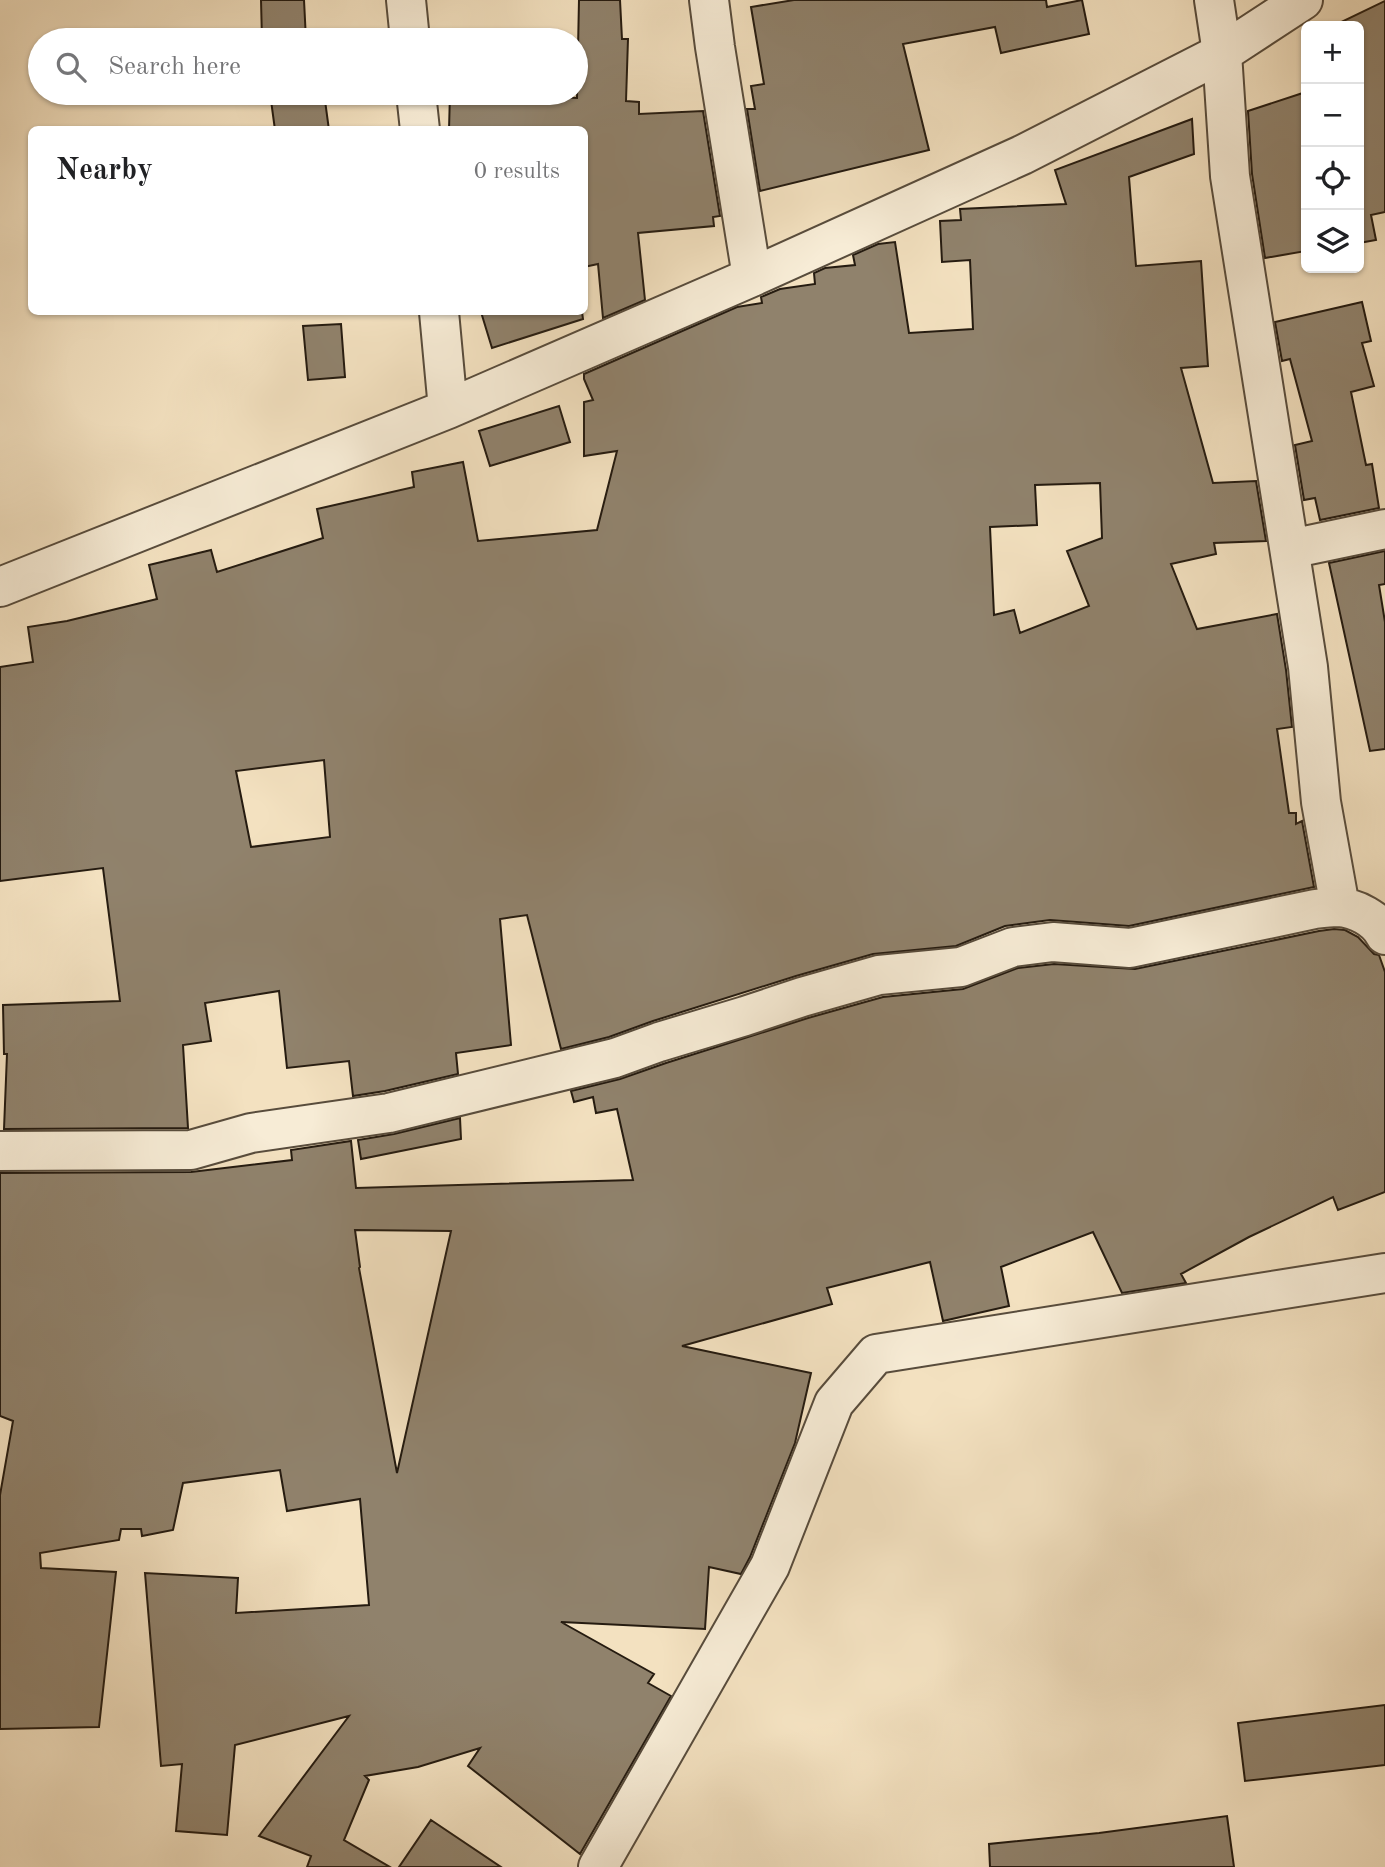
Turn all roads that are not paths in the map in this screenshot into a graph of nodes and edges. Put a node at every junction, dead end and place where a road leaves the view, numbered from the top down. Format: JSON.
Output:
{"nodes":[{"id":1,"x":406,"y":0,"type":"edge"},
{"id":2,"x":709,"y":0,"type":"edge"},
{"id":3,"x":1214,"y":0,"type":"edge"},
{"id":4,"x":1303,"y":0,"type":"edge"},
{"id":5,"x":409,"y":28,"type":"edge"},
{"id":6,"x":1222,"y":53,"type":"junction"},
{"id":7,"x":417,"y":105,"type":"edge"},
{"id":8,"x":420,"y":126,"type":"edge"},
{"id":9,"x":752,"y":277,"type":"junction"},
{"id":10,"x":439,"y":315,"type":"edge"},
{"id":11,"x":448,"y":409,"type":"junction"},
{"id":12,"x":1385,"y":529,"type":"edge"},
{"id":13,"x":1290,"y":549,"type":"junction"},
{"id":14,"x":0,"y":587,"type":"edge"},
{"id":15,"x":1340,"y":907,"type":"junction"},
{"id":16,"x":1385,"y":935,"type":"edge"},
{"id":17,"x":0,"y":1151,"type":"edge"},
{"id":18,"x":1385,"y":1273,"type":"edge"},
{"id":19,"x":598,"y":1867,"type":"edge"}],
"edges":[{"from":1,"to":5,"type":"street"},
{"from":2,"to":9,"type":"street"},
{"from":3,"to":6,"type":"street"},
{"from":4,"to":6,"type":"street"},
{"from":6,"to":9,"type":"street"},
{"from":6,"to":13,"type":"street"},
{"from":7,"to":8,"type":"street"},
{"from":9,"to":11,"type":"street"},
{"from":10,"to":11,"type":"street"},
{"from":11,"to":14,"type":"street"},
{"from":12,"to":13,"type":"street"},
{"from":13,"to":15,"type":"street"},
{"from":15,"to":16,"type":"street"},
{"from":15,"to":17,"type":"street"},
{"from":18,"to":19,"type":"street"}]}
